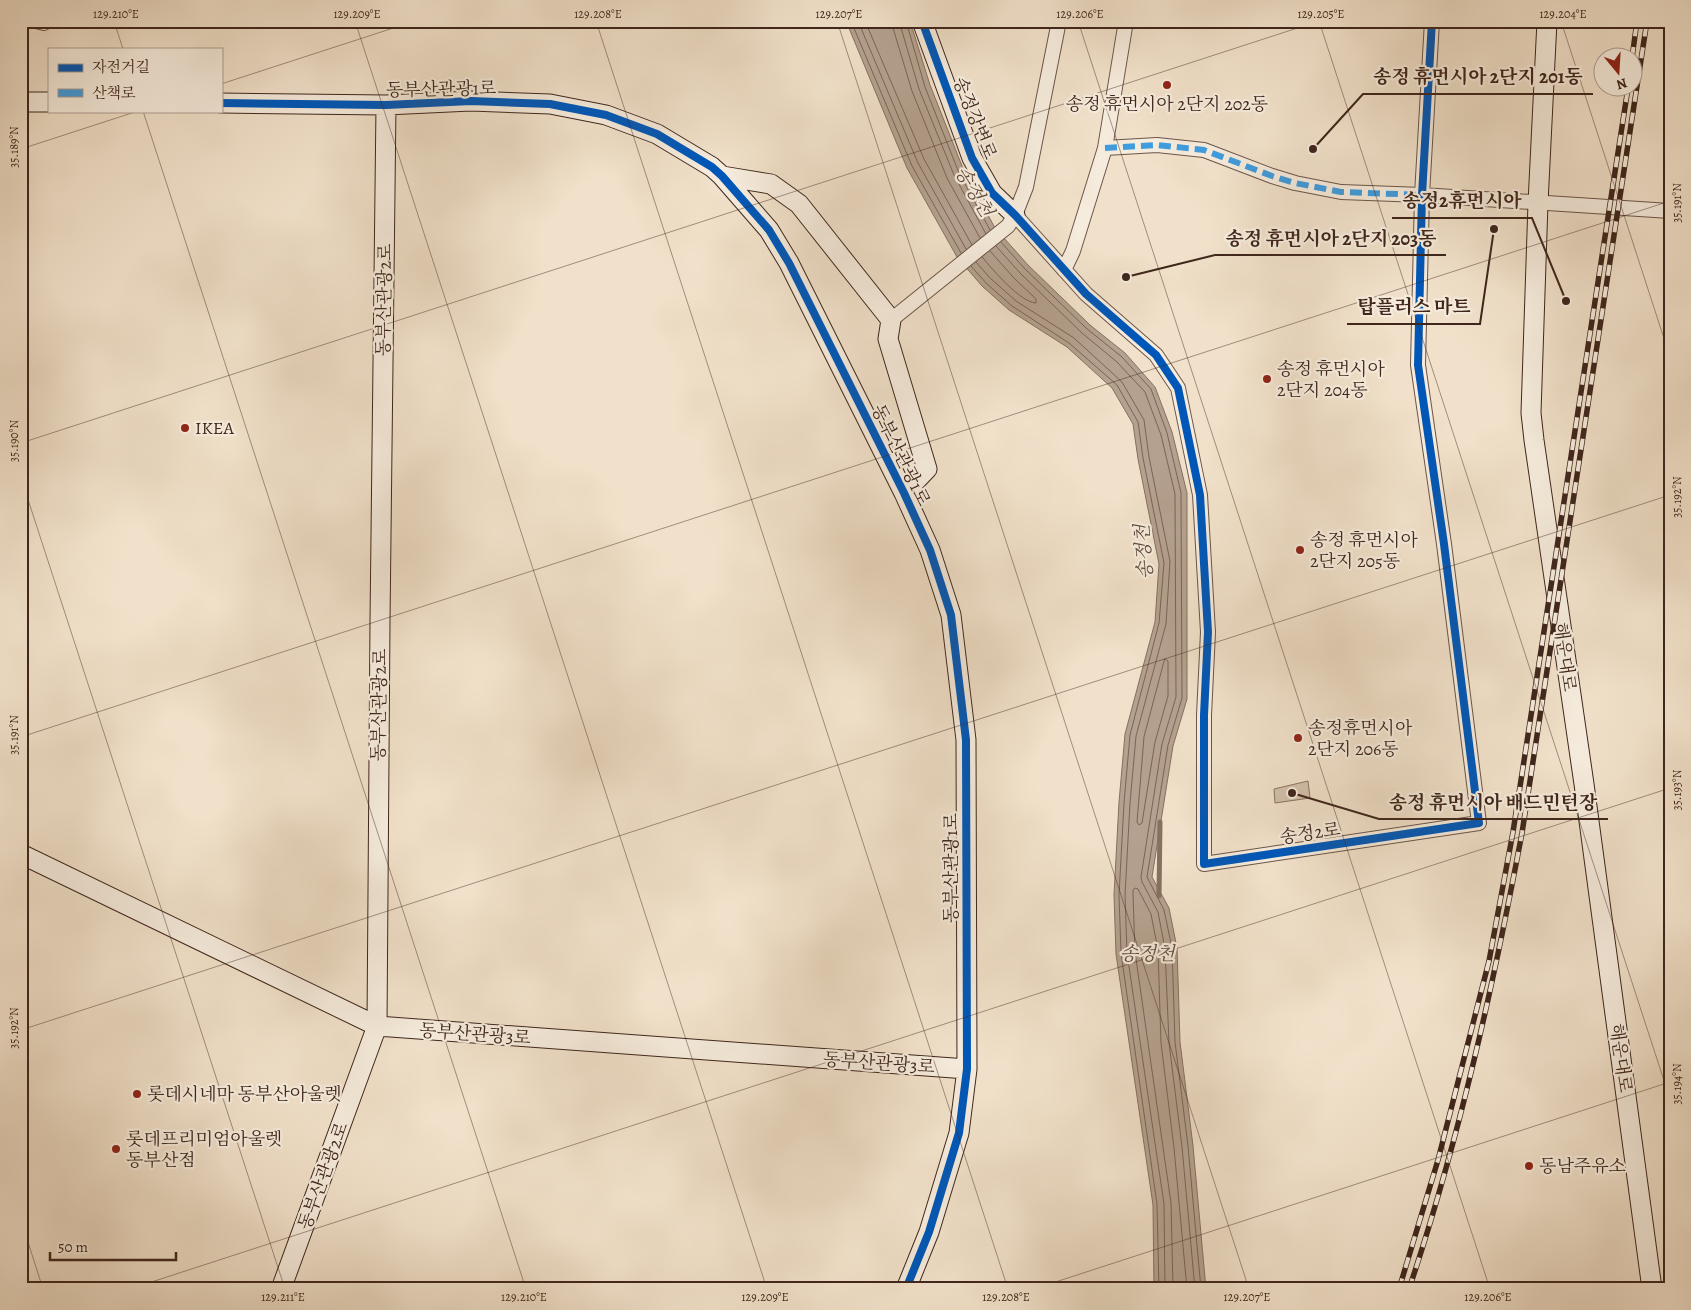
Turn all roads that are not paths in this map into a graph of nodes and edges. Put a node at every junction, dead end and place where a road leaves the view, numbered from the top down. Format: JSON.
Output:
{"nodes":[{"id":1,"x":922,"y":21,"type":"edge"},
{"id":2,"x":1059,"y":21,"type":"edge"},
{"id":3,"x":1126,"y":21,"type":"edge"},
{"id":4,"x":1432,"y":21,"type":"edge"},
{"id":5,"x":1547,"y":21,"type":"edge"},
{"id":6,"x":21,"y":102,"type":"edge"},
{"id":7,"x":48,"y":102,"type":"edge"},
{"id":8,"x":222,"y":103,"type":"edge"},
{"id":9,"x":386,"y":105,"type":"junction"},
{"id":10,"x":1106,"y":148,"type":"junction"},
{"id":11,"x":722,"y":176,"type":"junction"},
{"id":12,"x":1422,"y":195,"type":"junction"},
{"id":13,"x":1538,"y":203,"type":"junction"},
{"id":14,"x":1670,"y":211,"type":"edge"},
{"id":15,"x":1012,"y":220,"type":"junction"},
{"id":16,"x":1064,"y":270,"type":"junction"},
{"id":17,"x":892,"y":320,"type":"junction"},
{"id":18,"x":904,"y":493,"type":"junction"},
{"id":19,"x":21,"y":854,"type":"edge"},
{"id":20,"x":377,"y":1026,"type":"junction"},
{"id":21,"x":967,"y":1069,"type":"junction"},
{"id":22,"x":282,"y":1289,"type":"edge"},
{"id":23,"x":906,"y":1289,"type":"edge"},
{"id":24,"x":1652,"y":1289,"type":"edge"}],
"edges":[{"from":1,"to":15,"type":"street","name":"송정강변로"},
{"from":2,"to":15,"type":"street"},
{"from":3,"to":10,"type":"street"},
{"from":4,"to":12,"type":"street"},
{"from":5,"to":13,"type":"street","name":"해운대로"},
{"from":6,"to":7,"type":"street"},
{"from":8,"to":9,"type":"street","name":"동부산관광1로"},
{"from":9,"to":11,"type":"street","name":"동부산관광1로"},
{"from":9,"to":20,"type":"street","name":"동부산관광2로"},
{"from":10,"to":12,"type":"street"},
{"from":10,"to":16,"type":"street"},
{"from":11,"to":17,"type":"street"},
{"from":11,"to":18,"type":"street","name":"동부산관광1로"},
{"from":12,"to":13,"type":"street"},
{"from":12,"to":16,"type":"street","name":"송정2로"},
{"from":13,"to":14,"type":"street"},
{"from":13,"to":24,"type":"street","name":"해운대로"},
{"from":15,"to":16,"type":"street"},
{"from":15,"to":17,"type":"street"},
{"from":17,"to":18,"type":"street"},
{"from":18,"to":21,"type":"street","name":"동부산관광1로"},
{"from":19,"to":20,"type":"street","name":"동부산관광3로"},
{"from":20,"to":21,"type":"street","name":"동부산관광3로"},
{"from":20,"to":22,"type":"street","name":"동부산관광2로"},
{"from":21,"to":23,"type":"street","name":"동부산관광1로"}]}
